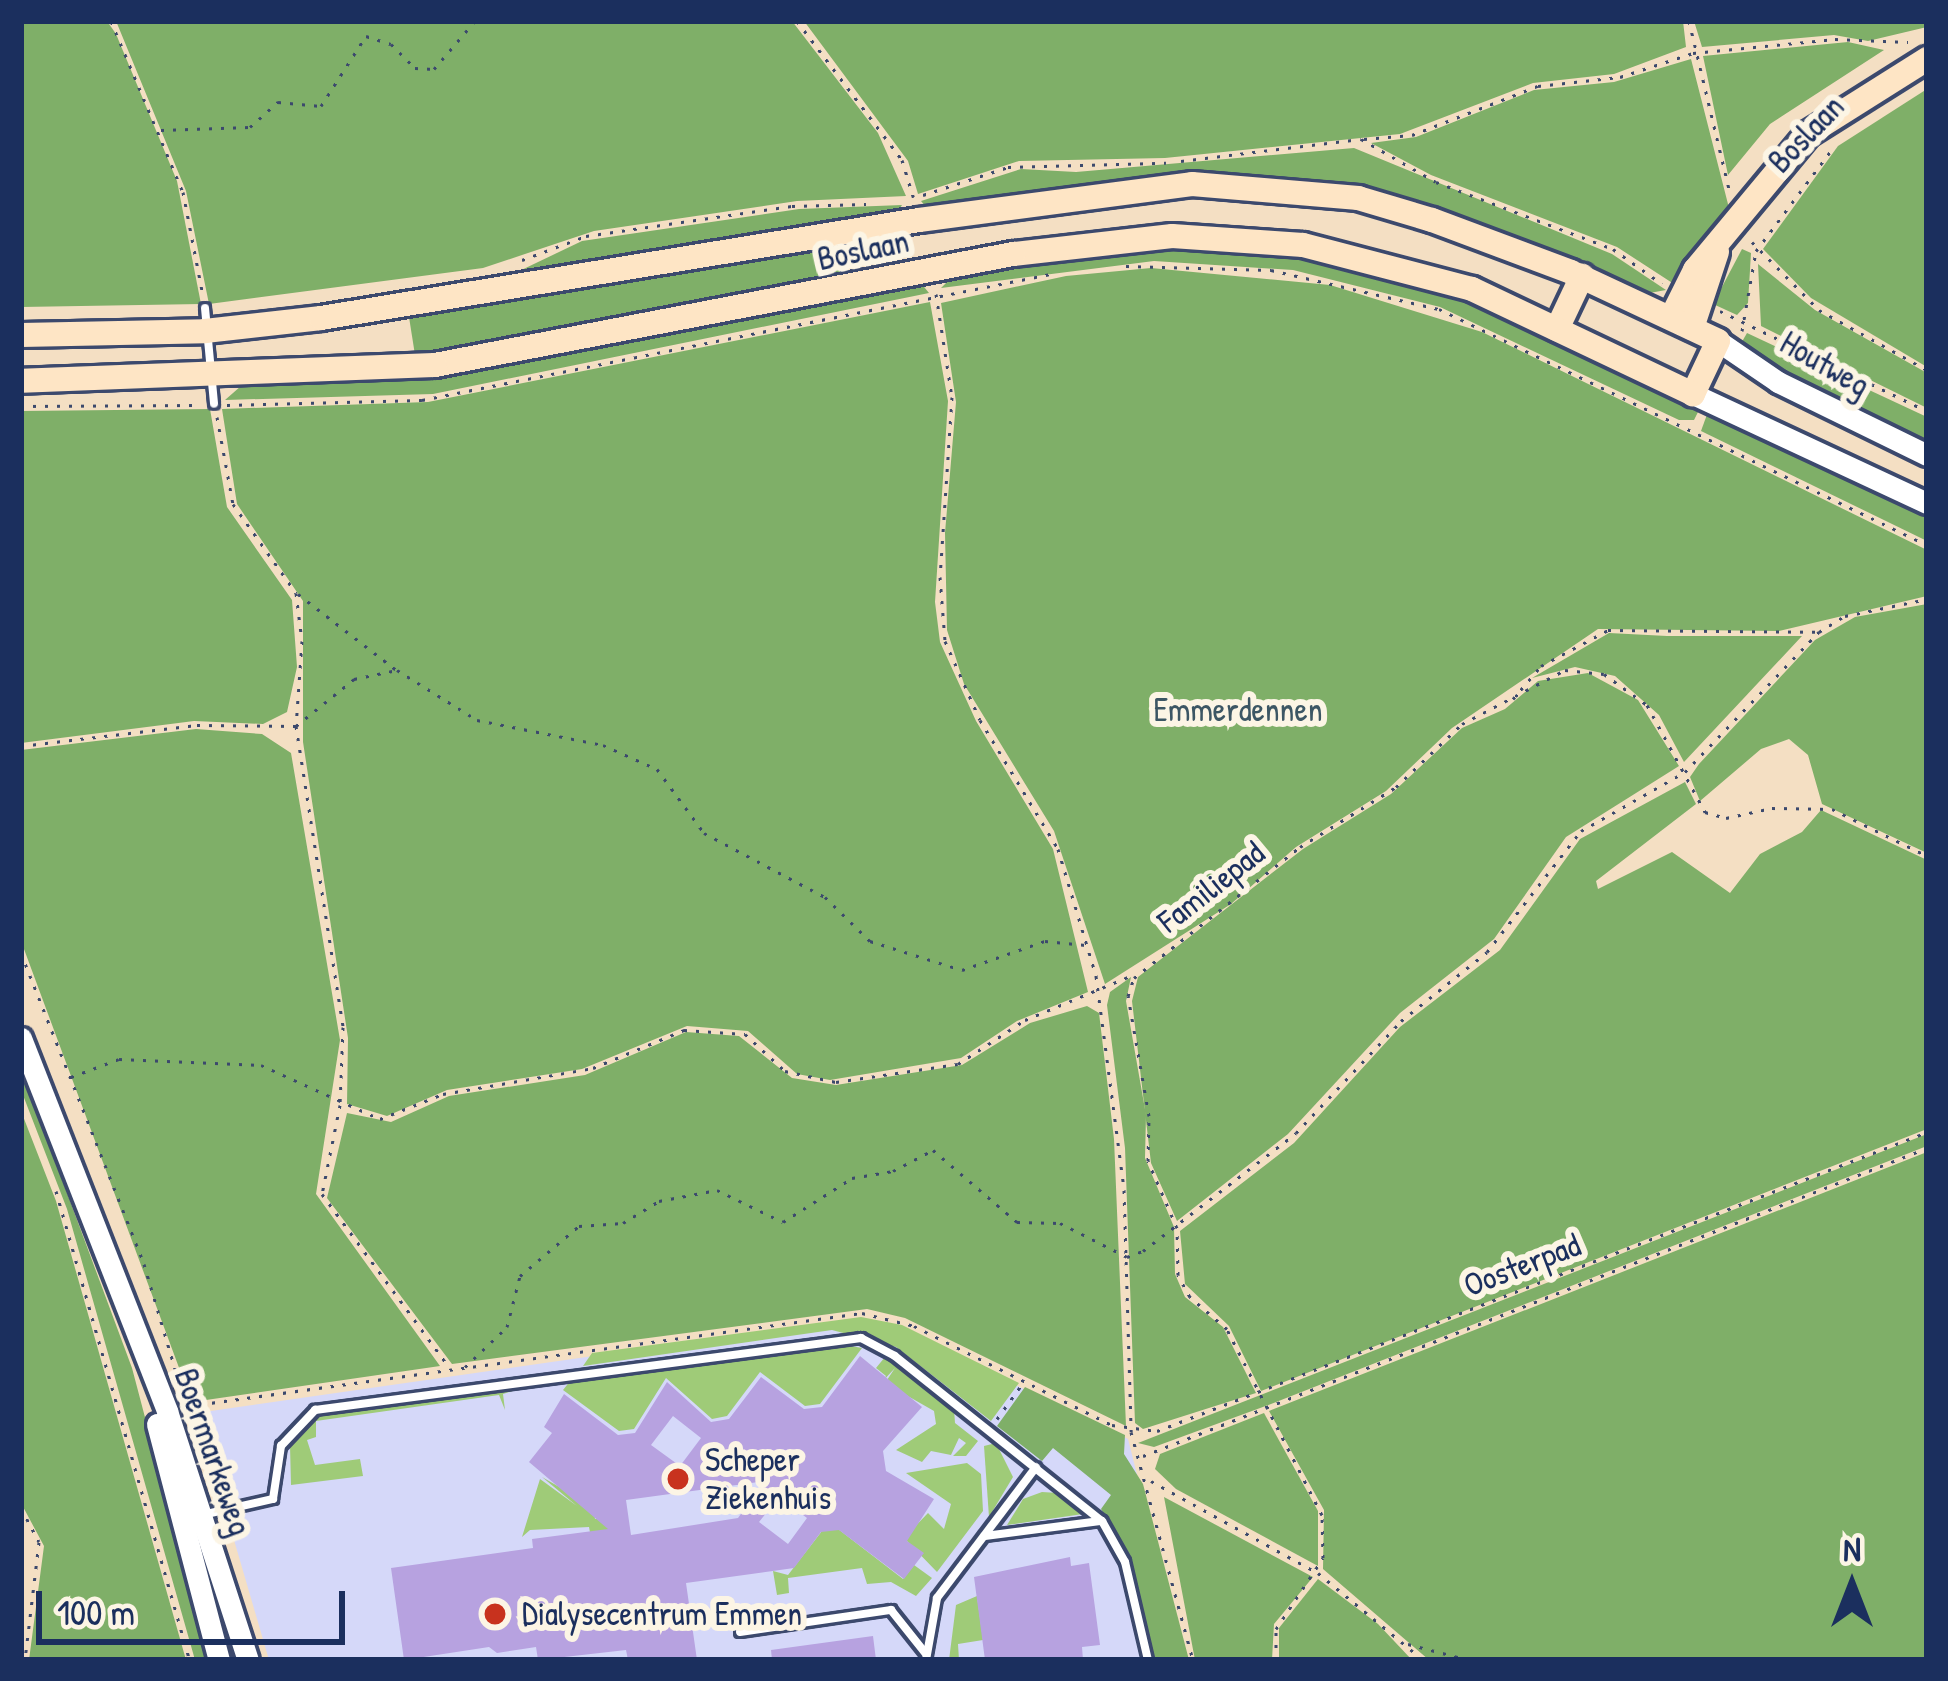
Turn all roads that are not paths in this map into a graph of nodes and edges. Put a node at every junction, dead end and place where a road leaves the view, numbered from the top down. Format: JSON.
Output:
{"nodes":[{"id":1,"x":1927,"y":59,"type":"edge"},
{"id":2,"x":1717,"y":252,"type":"junction"},
{"id":3,"x":1582,"y":276,"type":"junction"},
{"id":4,"x":205,"y":320,"type":"junction"},
{"id":5,"x":1681,"y":324,"type":"junction"},
{"id":6,"x":1557,"y":329,"type":"junction"},
{"id":7,"x":21,"y":334,"type":"edge"},
{"id":8,"x":1725,"y":346,"type":"junction"},
{"id":9,"x":208,"y":378,"type":"junction"},
{"id":10,"x":21,"y":381,"type":"edge"},
{"id":11,"x":1701,"y":398,"type":"junction"},
{"id":12,"x":214,"y":404,"type":"road end"},
{"id":13,"x":1927,"y":454,"type":"edge"},
{"id":14,"x":1927,"y":503,"type":"edge"},
{"id":15,"x":21,"y":1038,"type":"edge"},
{"id":16,"x":1036,"y":1467,"type":"junction"},
{"id":17,"x":192,"y":1518,"type":"junction"},
{"id":18,"x":1102,"y":1521,"type":"junction"},
{"id":19,"x":985,"y":1536,"type":"junction"},
{"id":20,"x":740,"y":1631,"type":"dead end"},
{"id":21,"x":926,"y":1658,"type":"edge"},
{"id":22,"x":219,"y":1660,"type":"edge"},
{"id":23,"x":248,"y":1660,"type":"edge"},
{"id":24,"x":1148,"y":1660,"type":"edge"}],
"edges":[{"from":1,"to":2,"type":"main road","name":"Boslaan"},
{"from":2,"to":5,"type":"main road","name":"Boslaan"},
{"from":2,"to":5,"type":"main road","name":"Boslaan"},
{"from":3,"to":4,"type":"main road","name":"Boslaan"},
{"from":3,"to":5,"type":"main road","name":"Boslaan"},
{"from":3,"to":6,"type":"main road"},
{"from":4,"to":7,"type":"main road","name":"Boslaan"},
{"from":4,"to":9,"type":"lane"},
{"from":5,"to":8,"type":"main road","name":"Houtweg"},
{"from":6,"to":9,"type":"main road","name":"Boslaan"},
{"from":6,"to":11,"type":"main road","name":"Boslaan"},
{"from":8,"to":11,"type":"main road"},
{"from":8,"to":13,"type":"street","name":"Houtweg"},
{"from":9,"to":10,"type":"main road","name":"Boslaan"},
{"from":9,"to":12,"type":"lane"},
{"from":11,"to":14,"type":"street"},
{"from":15,"to":17,"type":"street","name":"Boermarkeweg"},
{"from":16,"to":17,"type":"lane"},
{"from":16,"to":18,"type":"lane"},
{"from":16,"to":19,"type":"lane"},
{"from":17,"to":22,"type":"street","name":"Boermarkeweg"},
{"from":17,"to":23,"type":"street","name":"Boermarkeweg"},
{"from":18,"to":19,"type":"lane"},
{"from":18,"to":24,"type":"lane"},
{"from":19,"to":21,"type":"lane"},
{"from":20,"to":21,"type":"lane"}]}
